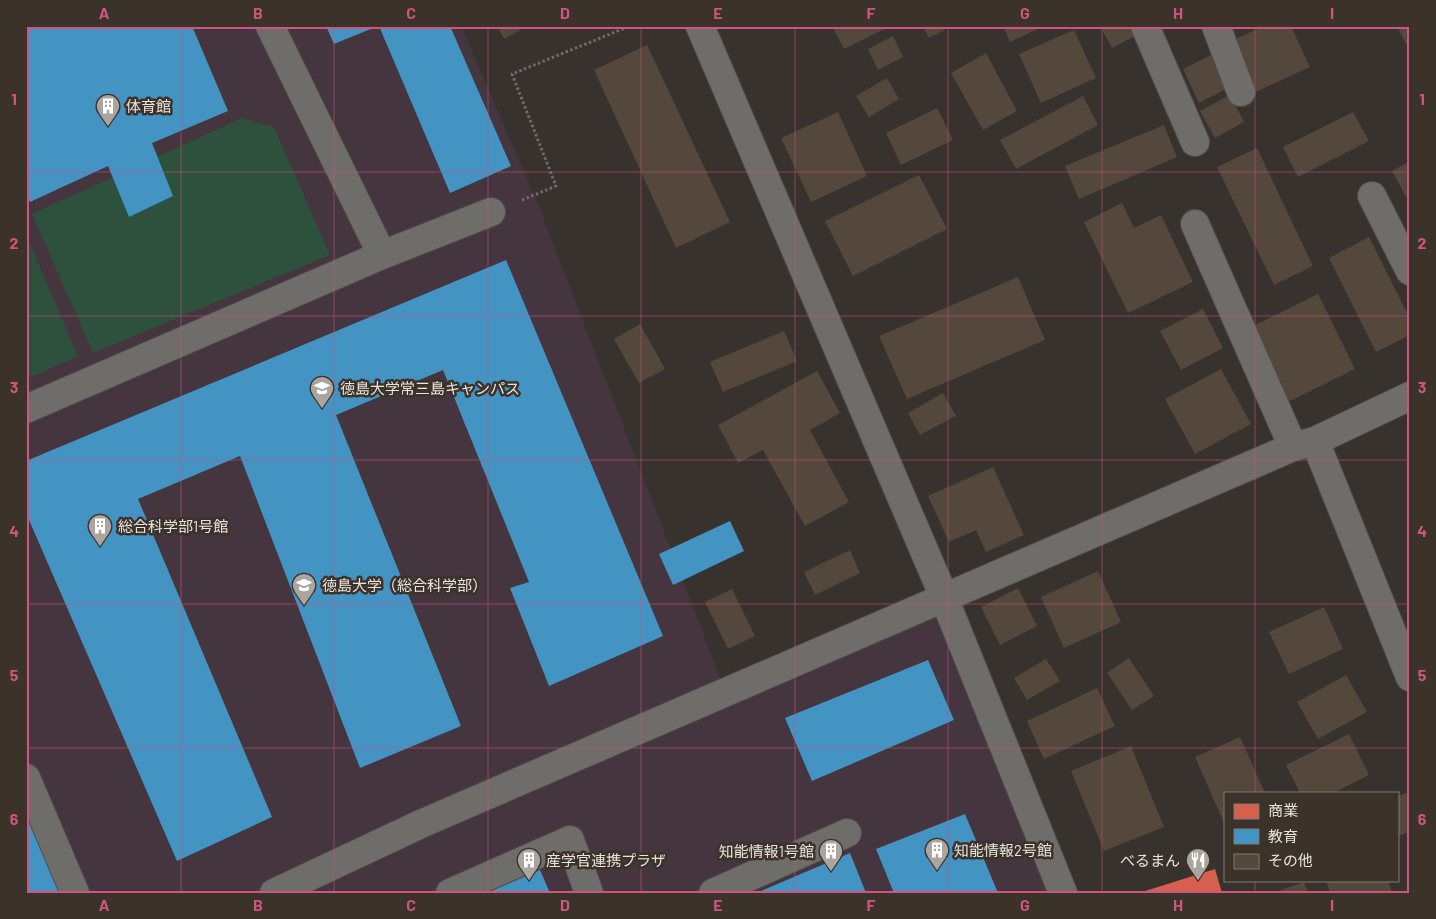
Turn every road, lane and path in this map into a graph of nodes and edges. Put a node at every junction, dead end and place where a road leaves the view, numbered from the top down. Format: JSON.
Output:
{"nodes":[{"id":1,"x":270,"y":26,"type":"edge"},
{"id":2,"x":630,"y":26,"type":"edge"},
{"id":3,"x":700,"y":26,"type":"edge"},
{"id":4,"x":1145,"y":26,"type":"edge"},
{"id":5,"x":1216,"y":26,"type":"edge"},
{"id":6,"x":1241,"y":92,"type":"dead end"},
{"id":7,"x":1195,"y":142,"type":"dead end"},
{"id":8,"x":1372,"y":196,"type":"dead end"},
{"id":9,"x":491,"y":212,"type":"joint"},
{"id":10,"x":1195,"y":224,"type":"dead end"},
{"id":11,"x":382,"y":255,"type":"junction"},
{"id":12,"x":1410,"y":271,"type":"edge"},
{"id":13,"x":1410,"y":396,"type":"edge"},
{"id":14,"x":26,"y":409,"type":"edge"},
{"id":15,"x":1304,"y":444,"type":"junction"},
{"id":16,"x":944,"y":598,"type":"junction"},
{"id":17,"x":1410,"y":677,"type":"edge"},
{"id":18,"x":26,"y":778,"type":"edge"},
{"id":19,"x":847,"y":833,"type":"dead end"},
{"id":20,"x":75,"y":893,"type":"edge"},
{"id":21,"x":274,"y":893,"type":"edge"},
{"id":22,"x":450,"y":893,"type":"edge"},
{"id":23,"x":589,"y":893,"type":"edge"},
{"id":24,"x":714,"y":893,"type":"edge"},
{"id":25,"x":1063,"y":893,"type":"edge"}],
"edges":[{"from":1,"to":11,"type":"street"},
{"from":2,"to":9,"type":"path"},
{"from":3,"to":16,"type":"street"},
{"from":4,"to":7,"type":"street"},
{"from":5,"to":6,"type":"street"},
{"from":8,"to":12,"type":"street"},
{"from":9,"to":11,"type":"street"},
{"from":10,"to":15,"type":"street"},
{"from":11,"to":14,"type":"street"},
{"from":13,"to":15,"type":"street"},
{"from":15,"to":16,"type":"street"},
{"from":15,"to":17,"type":"street"},
{"from":16,"to":21,"type":"street"},
{"from":16,"to":25,"type":"street"},
{"from":18,"to":20,"type":"street"},
{"from":19,"to":24,"type":"street"},
{"from":22,"to":23,"type":"street"}]}
